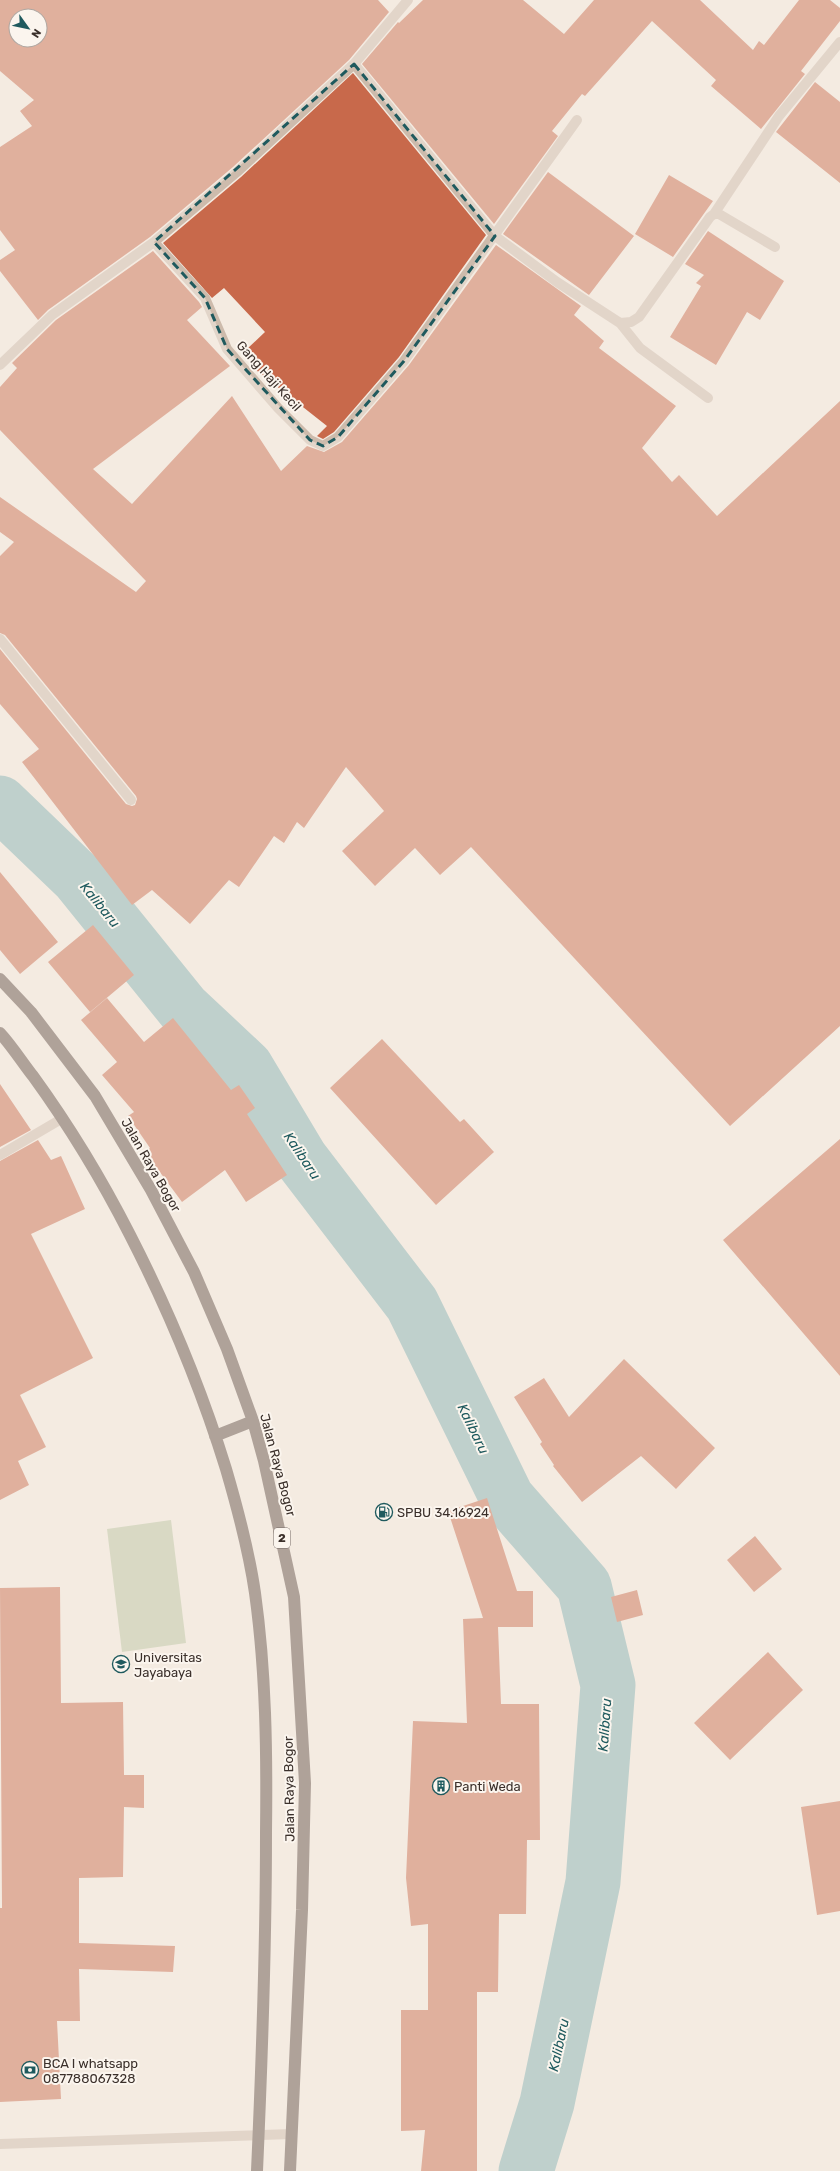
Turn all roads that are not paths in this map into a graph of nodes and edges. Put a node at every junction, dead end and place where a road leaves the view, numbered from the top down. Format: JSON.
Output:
{"nodes":[{"id":1,"x":408,"y":0,"type":"edge"},
{"id":2,"x":840,"y":42,"type":"edge"},
{"id":3,"x":354,"y":64,"type":"junction"},
{"id":4,"x":577,"y":120,"type":"dead end"},
{"id":5,"x":714,"y":214,"type":"junction"},
{"id":6,"x":495,"y":236,"type":"junction"},
{"id":7,"x":154,"y":242,"type":"junction"},
{"id":8,"x":775,"y":246,"type":"dead end"},
{"id":9,"x":620,"y":323,"type":"junction"},
{"id":10,"x":0,"y":365,"type":"edge"},
{"id":11,"x":708,"y":398,"type":"dead end"},
{"id":12,"x":0,"y":639,"type":"edge"},
{"id":13,"x":131,"y":800,"type":"dead end"},
{"id":14,"x":0,"y":979,"type":"edge"},
{"id":15,"x":0,"y":1033,"type":"edge"},
{"id":16,"x":64,"y":1118,"type":"junction"},
{"id":17,"x":0,"y":1155,"type":"edge"},
{"id":18,"x":253,"y":1421,"type":"junction"},
{"id":19,"x":215,"y":1436,"type":"junction"},
{"id":20,"x":292,"y":2134,"type":"junction"},
{"id":21,"x":259,"y":2135,"type":"junction"},
{"id":22,"x":0,"y":2144,"type":"edge"},
{"id":23,"x":257,"y":2171,"type":"edge"},
{"id":24,"x":290,"y":2171,"type":"edge"}],
"edges":[{"from":1,"to":3,"type":"street"},
{"from":2,"to":5,"type":"street"},
{"from":3,"to":6,"type":"street"},
{"from":3,"to":7,"type":"street"},
{"from":4,"to":6,"type":"street"},
{"from":5,"to":8,"type":"street"},
{"from":5,"to":9,"type":"street"},
{"from":6,"to":7,"type":"street","name":"Gang Haji Kecil"},
{"from":6,"to":9,"type":"street"},
{"from":7,"to":10,"type":"street"},
{"from":9,"to":11,"type":"street"},
{"from":12,"to":13,"type":"street"},
{"from":14,"to":18,"type":"highway","name":"Jalan Raya Bogor","number":"2"},
{"from":15,"to":16,"type":"highway","name":"Jalan Raya Bogor"},
{"from":16,"to":17,"type":"street"},
{"from":16,"to":19,"type":"highway","name":"Jalan Raya Bogor"},
{"from":18,"to":19,"type":"highway"},
{"from":18,"to":20,"type":"highway","name":"Jalan Raya Bogor","number":"2"},
{"from":19,"to":21,"type":"highway","name":"Jalan Raya Bogor"},
{"from":20,"to":21,"type":"street"},
{"from":20,"to":24,"type":"highway","name":"Jalan Raya Bogor","number":"2"},
{"from":21,"to":22,"type":"street"},
{"from":21,"to":23,"type":"highway","name":"Jalan Raya Bogor"}]}
